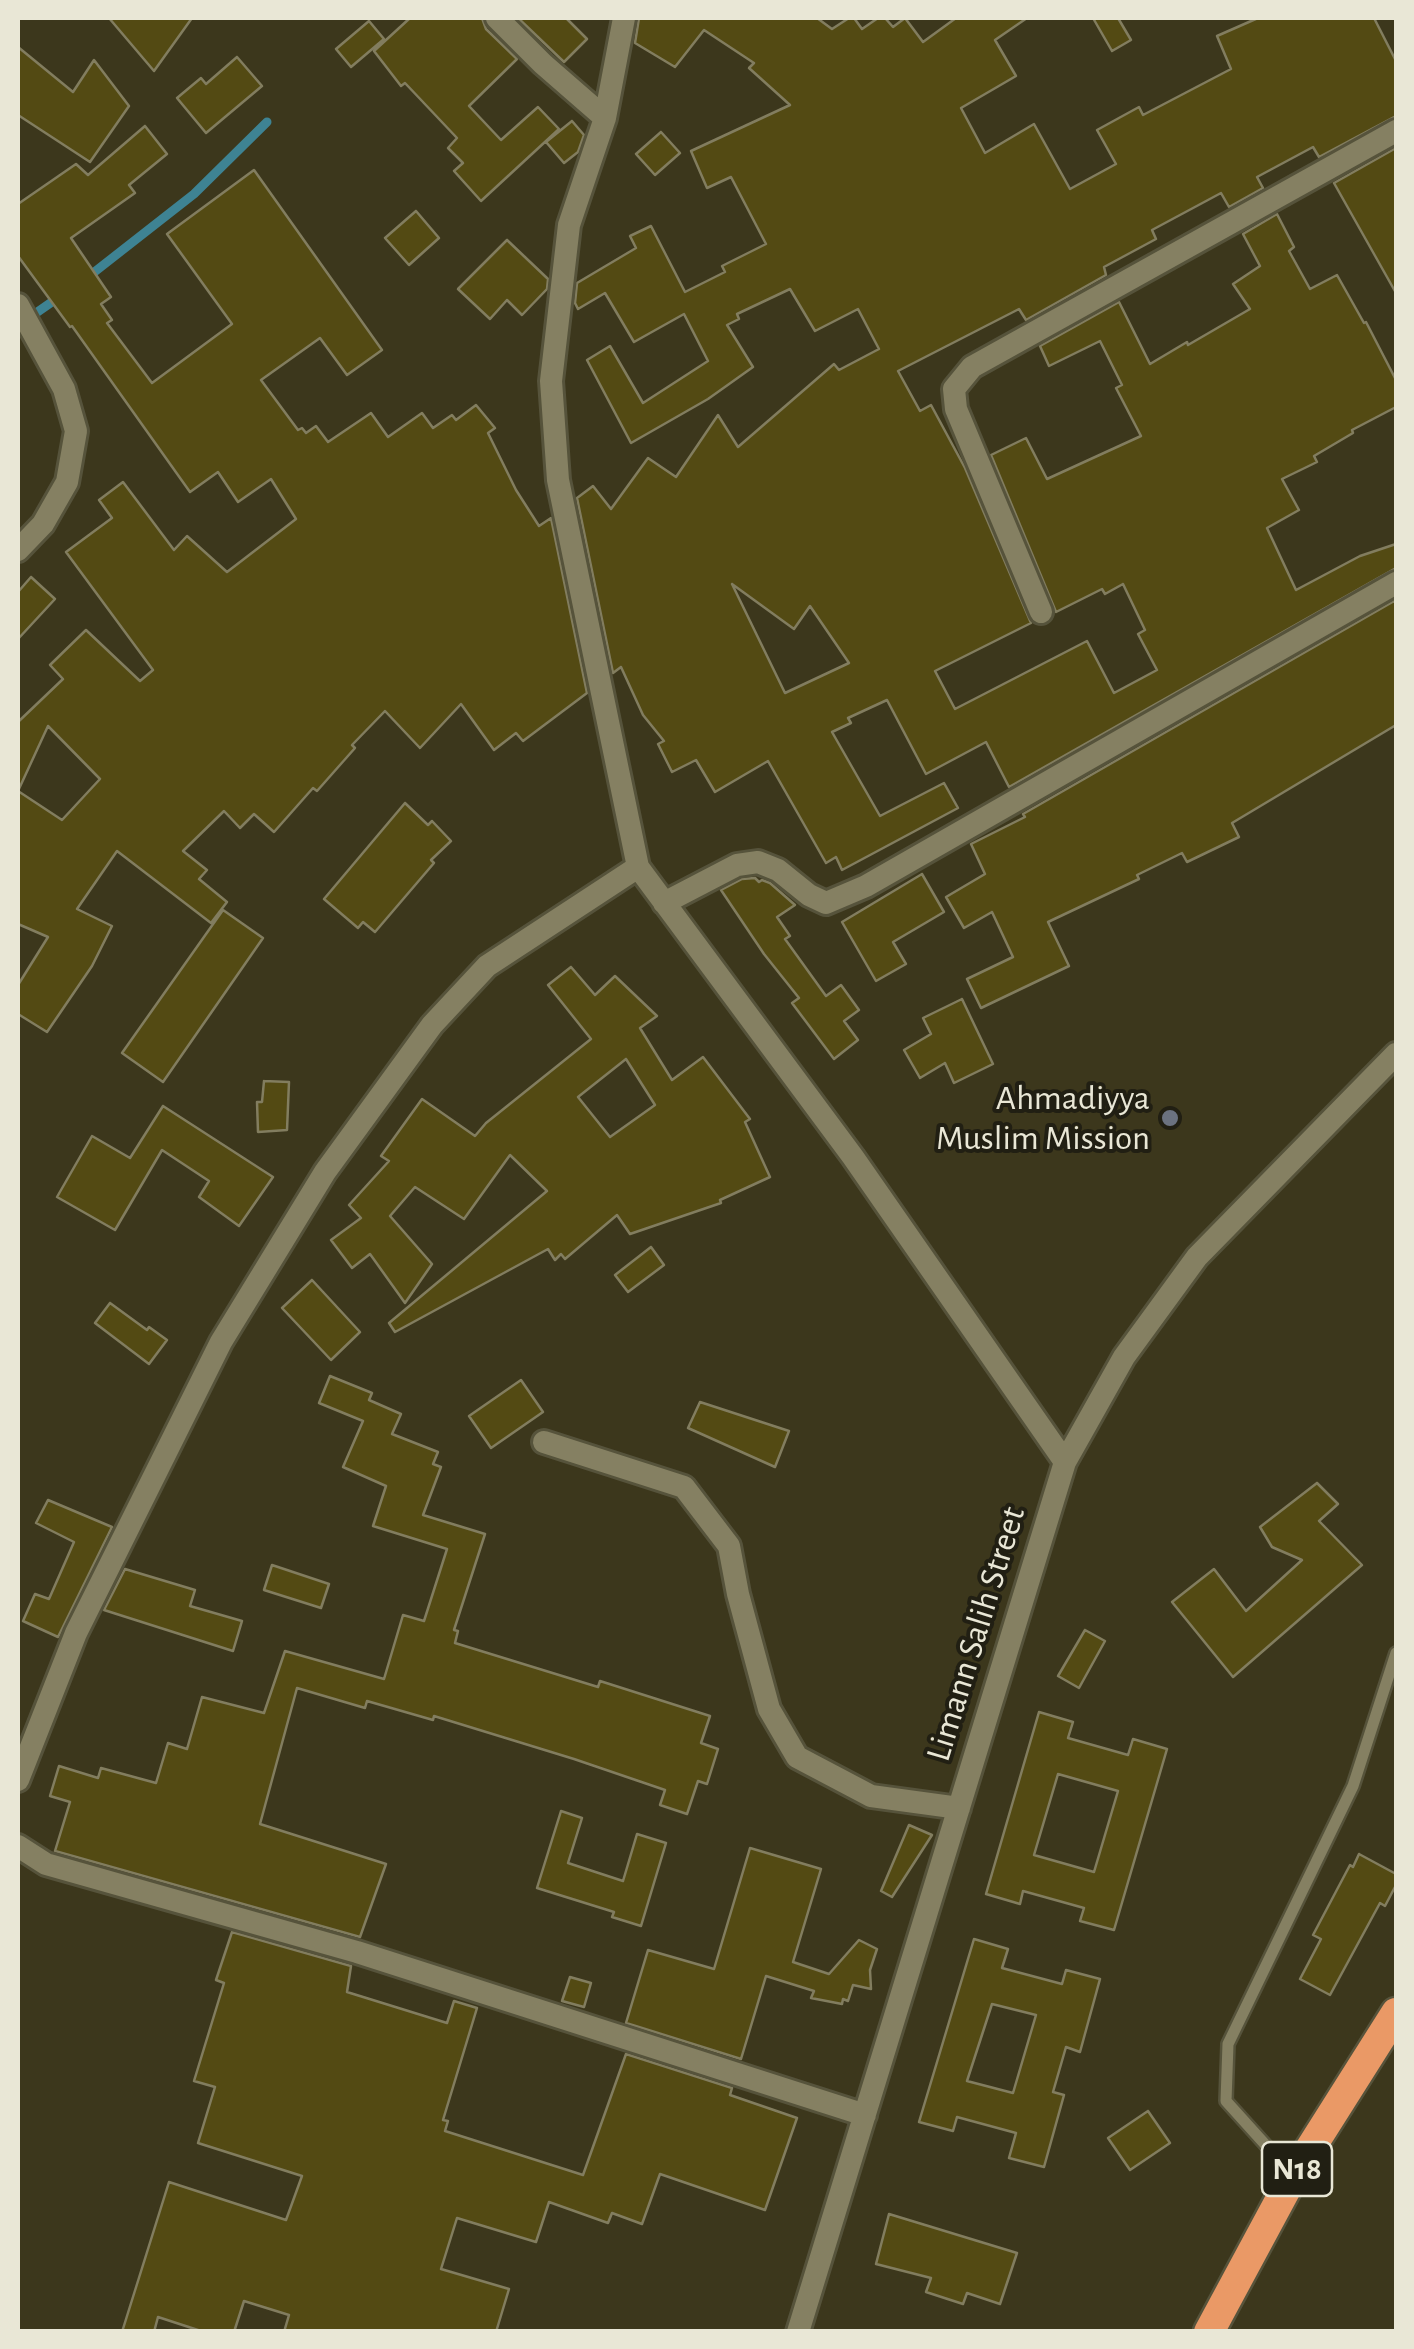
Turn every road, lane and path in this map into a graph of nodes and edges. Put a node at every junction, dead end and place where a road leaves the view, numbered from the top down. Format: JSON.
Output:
{"nodes":[{"id":1,"x":497,"y":18,"type":"edge"},
{"id":2,"x":624,"y":18,"type":"edge"},
{"id":3,"x":606,"y":118,"type":"junction"},
{"id":4,"x":1396,"y":131,"type":"edge"},
{"id":5,"x":18,"y":305,"type":"edge"},
{"id":6,"x":18,"y":550,"type":"edge"},
{"id":7,"x":1396,"y":583,"type":"edge"},
{"id":8,"x":1041,"y":612,"type":"dead end"},
{"id":9,"x":638,"y":867,"type":"junction"},
{"id":10,"x":664,"y":903,"type":"junction"},
{"id":11,"x":1396,"y":1054,"type":"edge"},
{"id":12,"x":544,"y":1442,"type":"dead end"},
{"id":13,"x":1065,"y":1462,"type":"junction"},
{"id":14,"x":1396,"y":1652,"type":"edge"},
{"id":15,"x":18,"y":1780,"type":"edge"},
{"id":16,"x":960,"y":1808,"type":"junction"},
{"id":17,"x":18,"y":1846,"type":"edge"},
{"id":18,"x":1396,"y":2014,"type":"edge"},
{"id":19,"x":865,"y":2115,"type":"junction"},
{"id":20,"x":1293,"y":2176,"type":"junction"},
{"id":21,"x":798,"y":2332,"type":"edge"},
{"id":22,"x":1209,"y":2332,"type":"edge"}],
"edges":[{"from":1,"to":3,"type":"street"},
{"from":2,"to":3,"type":"street"},
{"from":3,"to":9,"type":"street"},
{"from":4,"to":8,"type":"street"},
{"from":5,"to":6,"type":"street"},
{"from":7,"to":10,"type":"street"},
{"from":9,"to":10,"type":"street"},
{"from":9,"to":15,"type":"street"},
{"from":10,"to":13,"type":"street"},
{"from":11,"to":13,"type":"street","name":"Limann Salih Street"},
{"from":12,"to":16,"type":"street"},
{"from":13,"to":16,"type":"street","name":"Limann Salih Street"},
{"from":14,"to":20,"type":"lane"},
{"from":16,"to":19,"type":"street","name":"Limann Salih Street"},
{"from":17,"to":19,"type":"street"},
{"from":18,"to":20,"type":"highway","number":"N18"},
{"from":19,"to":21,"type":"street","name":"Limann Salih Street"},
{"from":20,"to":22,"type":"highway","number":"N18"}]}
